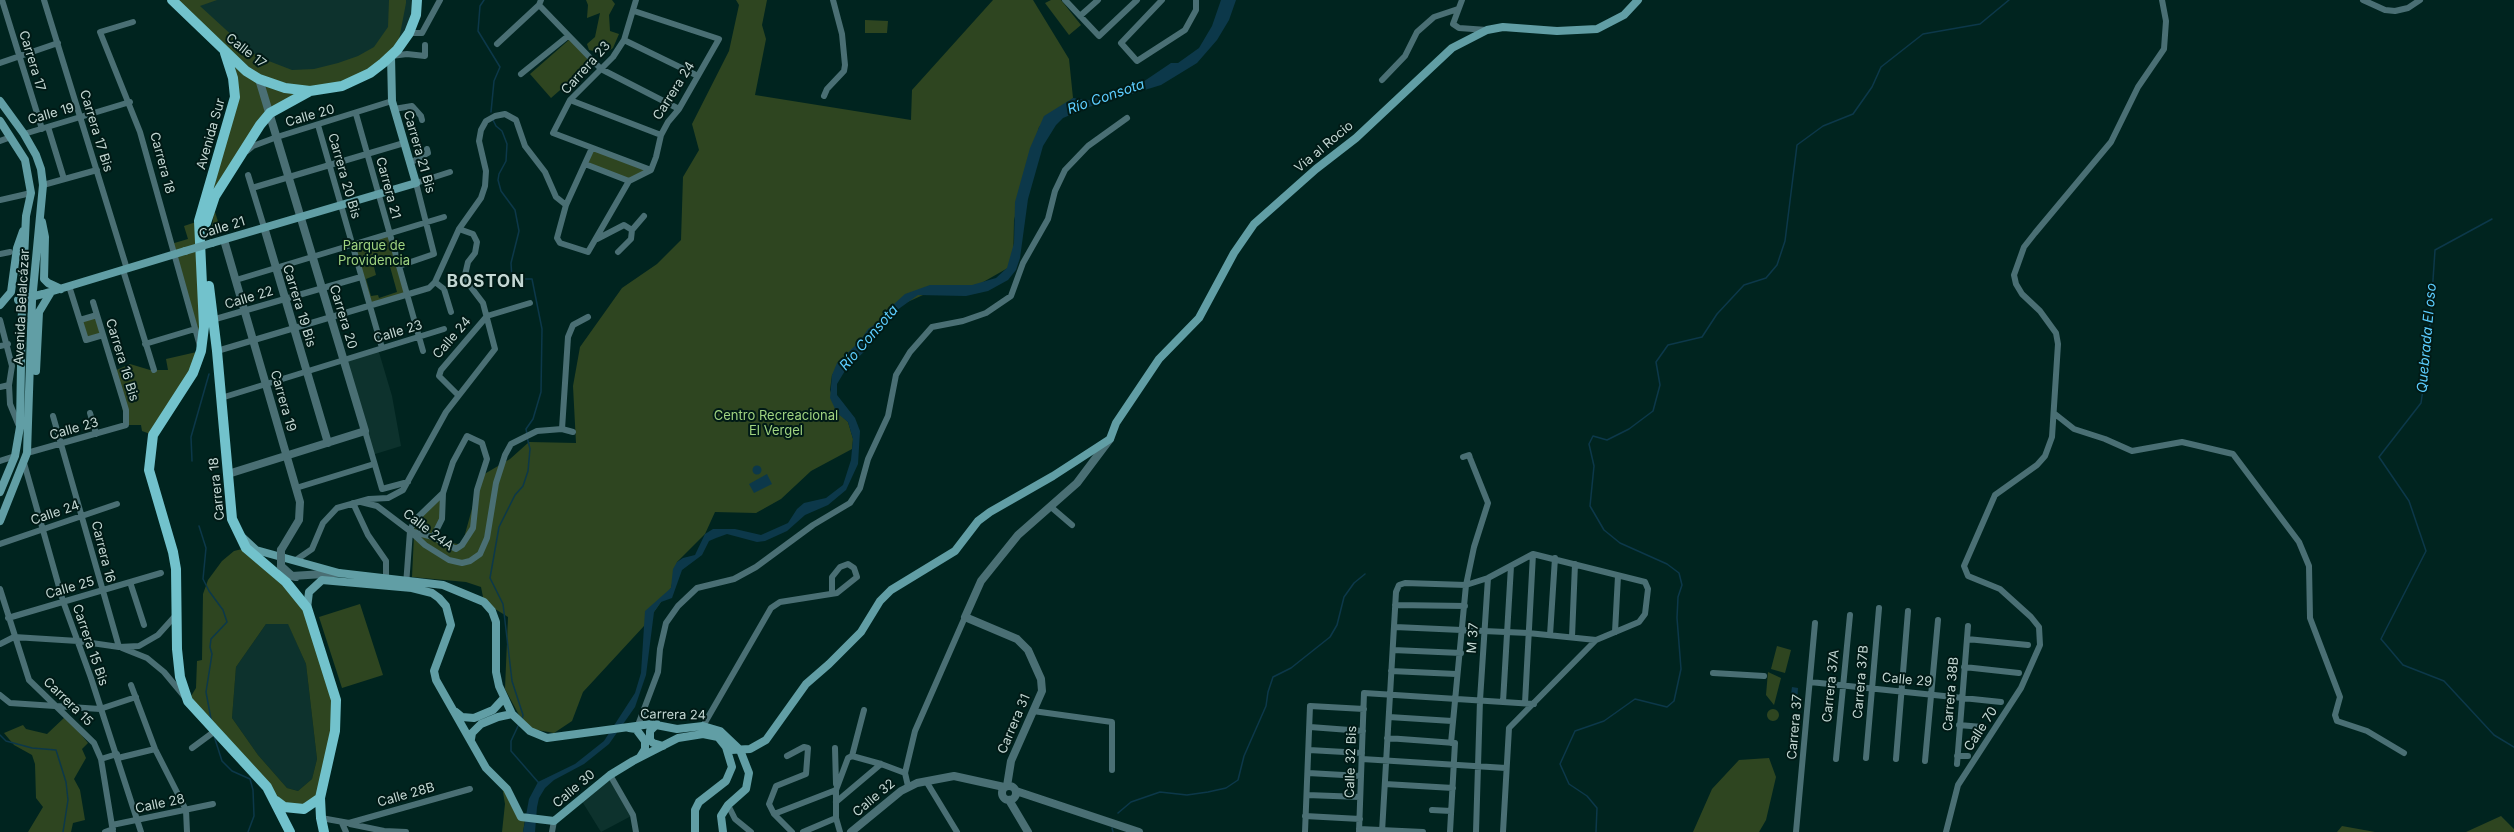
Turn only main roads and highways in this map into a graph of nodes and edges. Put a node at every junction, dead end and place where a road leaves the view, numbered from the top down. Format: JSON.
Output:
{"nodes":[{"id":1,"x":172,"y":0,"type":"edge"},
{"id":2,"x":418,"y":0,"type":"edge"},
{"id":3,"x":1638,"y":0,"type":"edge"},
{"id":4,"x":225,"y":53,"type":"junction"},
{"id":5,"x":391,"y":56,"type":"junction"},
{"id":6,"x":310,"y":91,"type":"junction"},
{"id":7,"x":0,"y":101,"type":"edge"},
{"id":8,"x":0,"y":121,"type":"edge"},
{"id":9,"x":416,"y":183,"type":"joint"},
{"id":10,"x":215,"y":196,"type":"joint"},
{"id":11,"x":40,"y":214,"type":"junction"},
{"id":12,"x":26,"y":216,"type":"junction"},
{"id":13,"x":65,"y":287,"type":"junction"},
{"id":14,"x":47,"y":293,"type":"junction"},
{"id":15,"x":0,"y":305,"type":"edge"},
{"id":16,"x":201,"y":356,"type":"junction"},
{"id":17,"x":218,"y":364,"type":"junction"},
{"id":18,"x":30,"y":410,"type":"junction"},
{"id":19,"x":0,"y":492,"type":"edge"},
{"id":20,"x":0,"y":520,"type":"edge"},
{"id":21,"x":237,"y":532,"type":"junction"},
{"id":22,"x":406,"y":584,"type":"junction"},
{"id":23,"x":307,"y":608,"type":"junction"},
{"id":24,"x":504,"y":698,"type":"junction"},
{"id":25,"x":454,"y":710,"type":"junction"},
{"id":26,"x":512,"y":714,"type":"junction"},
{"id":27,"x":657,"y":724,"type":"junction"},
{"id":28,"x":629,"y":728,"type":"junction"},
{"id":29,"x":471,"y":739,"type":"junction"},
{"id":30,"x":663,"y":746,"type":"junction"},
{"id":31,"x":726,"y":747,"type":"junction"},
{"id":32,"x":740,"y":750,"type":"junction"},
{"id":33,"x":639,"y":758,"type":"junction"},
{"id":34,"x":610,"y":775,"type":"joint"},
{"id":35,"x":320,"y":798,"type":"junction"},
{"id":36,"x":276,"y":801,"type":"junction"},
{"id":37,"x":290,"y":832,"type":"edge"},
{"id":38,"x":324,"y":832,"type":"edge"},
{"id":39,"x":695,"y":832,"type":"edge"},
{"id":40,"x":723,"y":832,"type":"edge"}],
"edges":[{"from":1,"to":4,"type":"main road","name":"Calle 17"},
{"from":2,"to":5,"type":"main road","name":"Calle 17"},
{"from":3,"to":32,"type":"main road","name":"Via al Rocio"},
{"from":4,"to":6,"type":"main road","name":"Calle 17"},
{"from":4,"to":16,"type":"main road","name":"Avenida Sur"},
{"from":5,"to":6,"type":"main road","name":"Calle 17"},
{"from":5,"to":9,"type":"main road","name":"Carrera 21 Bis"},
{"from":6,"to":10,"type":"main road","name":"Avenida Sur"},
{"from":7,"to":11,"type":"main road","name":"Avenida Belalcázar"},
{"from":8,"to":12,"type":"main road","name":"Avenida Belalcázar"},
{"from":9,"to":13,"type":"main road","name":"Calle 21","bridge":true},
{"from":10,"to":17,"type":"main road","name":"Carrera 18"},
{"from":11,"to":13,"type":"main road"},
{"from":11,"to":18,"type":"main road","name":"Avenida Belalcázar"},
{"from":12,"to":15,"type":"main road"},
{"from":12,"to":19,"type":"main road","name":"Avenida Belalcázar"},
{"from":13,"to":14,"type":"main road","name":"Calle 21"},
{"from":14,"to":15,"type":"main road","name":"Calle 21","bridge":true},
{"from":14,"to":18,"type":"main road"},
{"from":16,"to":17,"type":"main road"},
{"from":16,"to":36,"type":"main road"},
{"from":17,"to":21,"type":"main road","name":"Carrera 18"},
{"from":18,"to":20,"type":"main road","name":"Avenida Belalcázar"},
{"from":21,"to":22,"type":"main road"},
{"from":21,"to":23,"type":"main road","name":"Carrera 18"},
{"from":22,"to":23,"type":"main road"},
{"from":22,"to":24,"type":"main road","name":"Carrera 24"},
{"from":22,"to":25,"type":"main road"},
{"from":23,"to":35,"type":"main road","name":"Carrera 18"},
{"from":24,"to":25,"type":"main road"},
{"from":24,"to":26,"type":"main road","name":"Carrera 24"},
{"from":25,"to":29,"type":"main road"},
{"from":26,"to":28,"type":"main road","name":"Carrera 24"},
{"from":26,"to":29,"type":"main road"},
{"from":27,"to":28,"type":"main road","name":"Carrera 24"},
{"from":27,"to":30,"type":"main road"},
{"from":27,"to":32,"type":"main road","name":"Carrera 24"},
{"from":28,"to":33,"type":"main road"},
{"from":29,"to":34,"type":"main road","name":"Calle 30"},
{"from":30,"to":31,"type":"main road","name":"Carrera 24"},
{"from":30,"to":33,"type":"main road","name":"Carrera 24"},
{"from":31,"to":32,"type":"main road"},
{"from":31,"to":39,"type":"main road"},
{"from":32,"to":40,"type":"main road","name":"Carrera 24"},
{"from":33,"to":34,"type":"main road","name":"Carrera 24"},
{"from":35,"to":36,"type":"main road"},
{"from":35,"to":38,"type":"main road","name":"Carrera 18"},
{"from":36,"to":37,"type":"main road"}]}
